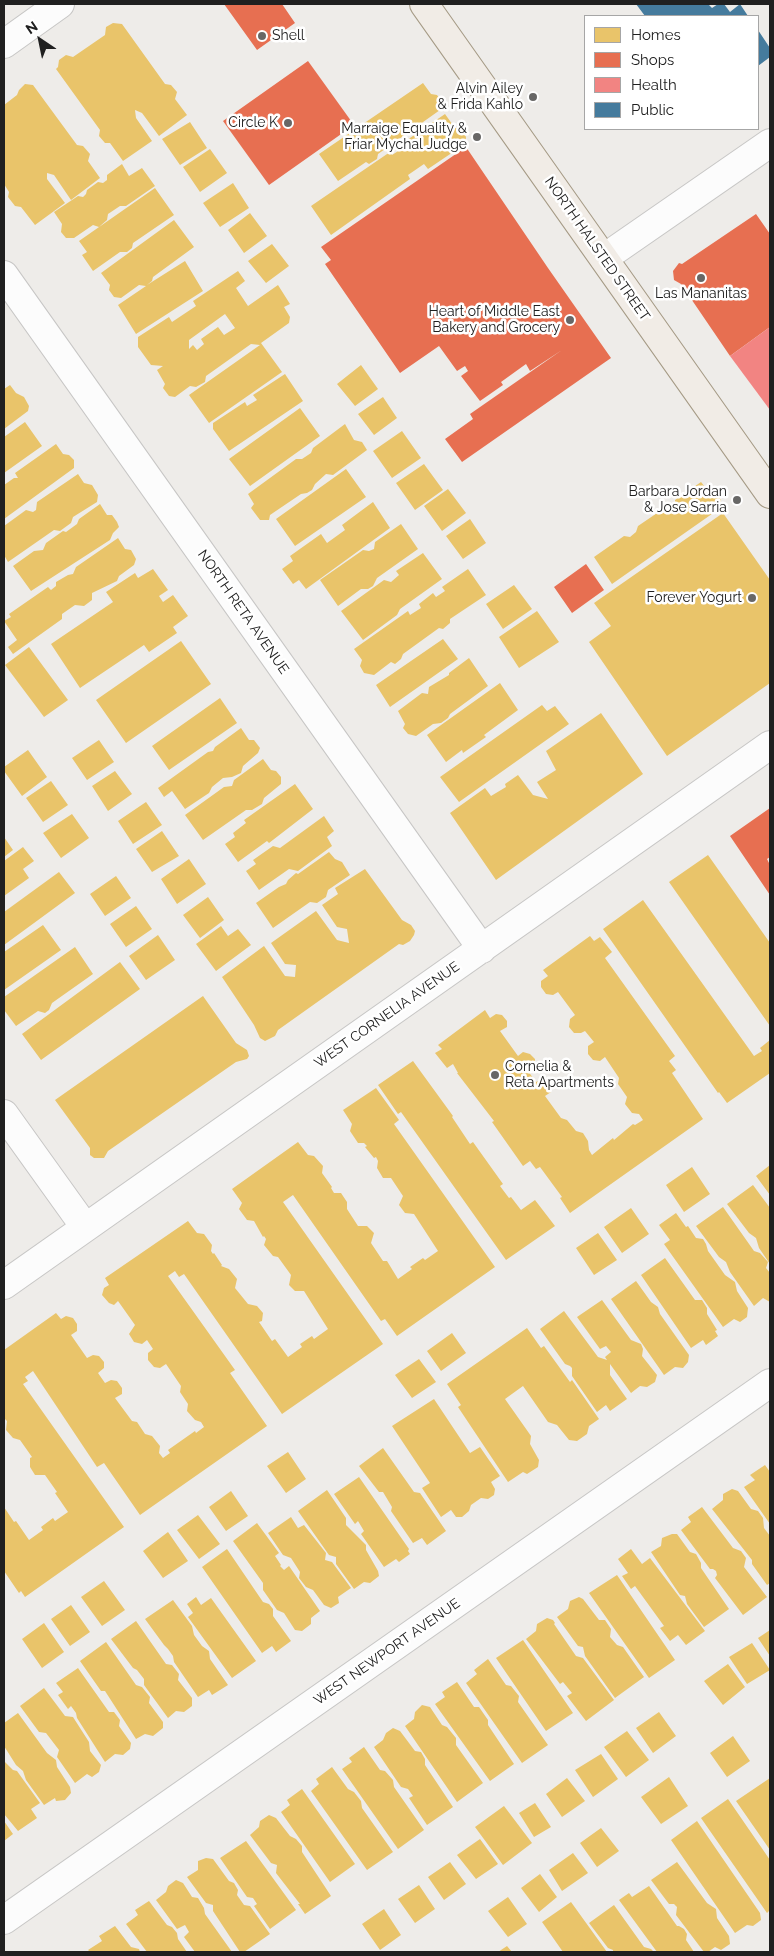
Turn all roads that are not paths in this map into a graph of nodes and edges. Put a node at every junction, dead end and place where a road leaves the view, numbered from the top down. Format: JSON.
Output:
{"nodes":[{"id":1,"x":60,"y":4,"type":"edge"},
{"id":2,"x":424,"y":4,"type":"edge"},
{"id":3,"x":4,"y":44,"type":"edge"},
{"id":4,"x":770,"y":143,"type":"edge"},
{"id":5,"x":604,"y":258,"type":"junction"},
{"id":6,"x":4,"y":276,"type":"edge"},
{"id":7,"x":770,"y":494,"type":"edge"},
{"id":8,"x":770,"y":745,"type":"edge"},
{"id":9,"x":482,"y":949,"type":"junction"},
{"id":10,"x":4,"y":1114,"type":"edge"},
{"id":11,"x":85,"y":1227,"type":"junction"},
{"id":12,"x":4,"y":1285,"type":"edge"},
{"id":13,"x":770,"y":1383,"type":"edge"},
{"id":14,"x":4,"y":1920,"type":"edge"}],
"edges":[{"from":1,"to":3,"type":"street"},
{"from":2,"to":5,"type":"main road","name":"NORTH HALSTED STREET"},
{"from":4,"to":5,"type":"street"},
{"from":5,"to":7,"type":"main road","name":"NORTH HALSTED STREET"},
{"from":6,"to":9,"type":"street","name":"NORTH RETA AVENUE"},
{"from":8,"to":9,"type":"street","name":"WEST CORNELIA AVENUE"},
{"from":9,"to":11,"type":"street","name":"WEST CORNELIA AVENUE"},
{"from":10,"to":11,"type":"street"},
{"from":11,"to":12,"type":"street","name":"WEST CORNELIA AVENUE"},
{"from":13,"to":14,"type":"street","name":"WEST NEWPORT AVENUE"}]}
